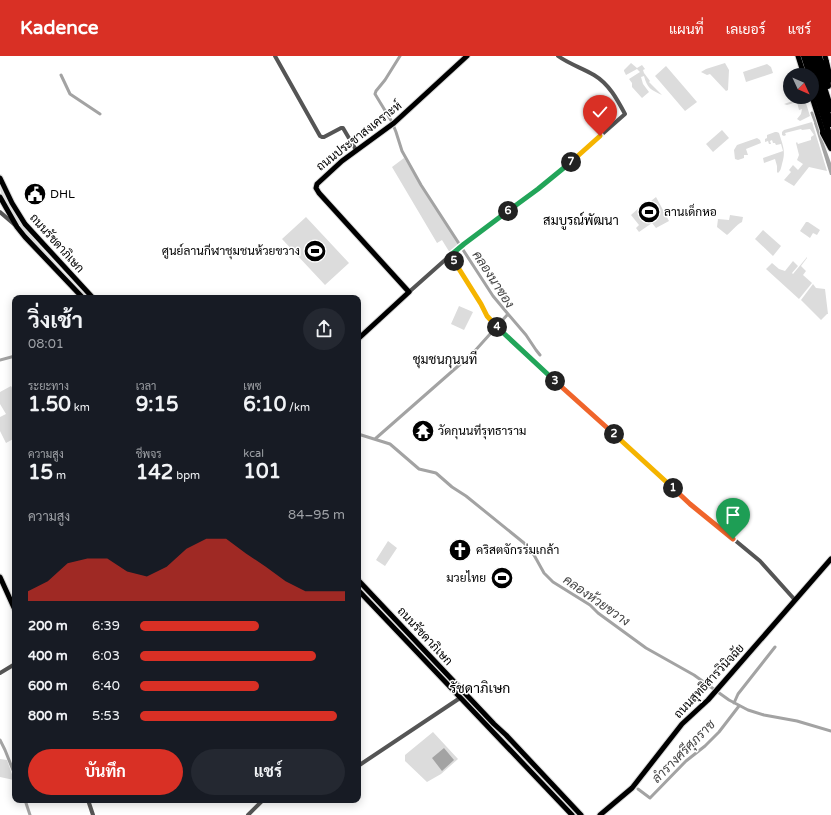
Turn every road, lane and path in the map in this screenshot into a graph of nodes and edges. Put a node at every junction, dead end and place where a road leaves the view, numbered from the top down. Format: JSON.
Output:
{"nodes":[{"id":1,"x":275,"y":56,"type":"edge"},
{"id":2,"x":467,"y":56,"type":"edge"},
{"id":3,"x":558,"y":56,"type":"edge"},
{"id":4,"x":798,"y":56,"type":"edge"},
{"id":5,"x":804,"y":56,"type":"edge"},
{"id":6,"x":810,"y":56,"type":"edge"},
{"id":7,"x":814,"y":56,"type":"edge"},
{"id":8,"x":819,"y":56,"type":"edge"},
{"id":9,"x":825,"y":59,"type":"edge"},
{"id":10,"x":802,"y":68,"type":"edge"},
{"id":11,"x":808,"y":68,"type":"edge"},
{"id":12,"x":830,"y":83,"type":"edge"},
{"id":13,"x":831,"y":96,"type":"edge"},
{"id":14,"x":819,"y":103,"type":"edge"},
{"id":15,"x":814,"y":104,"type":"edge"},
{"id":16,"x":831,"y":109,"type":"edge"},
{"id":17,"x":831,"y":124,"type":"edge"},
{"id":18,"x":823,"y":133,"type":"junction"},
{"id":19,"x":831,"y":140,"type":"edge"},
{"id":20,"x":831,"y":148,"type":"edge"},
{"id":21,"x":356,"y":150,"type":"junction"},
{"id":22,"x":831,"y":153,"type":"edge"},
{"id":23,"x":0,"y":180,"type":"edge"},
{"id":24,"x":0,"y":197,"type":"edge"},
{"id":25,"x":0,"y":212,"type":"edge"},
{"id":26,"x":17,"y":227,"type":"junction"},
{"id":27,"x":451,"y":255,"type":"junction"},
{"id":28,"x":409,"y":292,"type":"junction"},
{"id":29,"x":80,"y":295,"type":"edge"},
{"id":30,"x":90,"y":295,"type":"edge"},
{"id":31,"x":361,"y":336,"type":"edge"},
{"id":32,"x":831,"y":559,"type":"edge"},
{"id":33,"x":0,"y":577,"type":"edge"},
{"id":34,"x":361,"y":583,"type":"edge"},
{"id":35,"x":361,"y":593,"type":"edge"},
{"id":36,"x":795,"y":600,"type":"junction"},
{"id":37,"x":12,"y":603,"type":"edge"},
{"id":38,"x":12,"y":666,"type":"edge"},
{"id":39,"x":0,"y":673,"type":"edge"},
{"id":40,"x":460,"y":698,"type":"junction"},
{"id":41,"x":490,"y":729,"type":"junction"},
{"id":42,"x":361,"y":764,"type":"edge"},
{"id":43,"x":89,"y":803,"type":"edge"},
{"id":44,"x":259,"y":803,"type":"edge"},
{"id":45,"x":93,"y":815,"type":"edge"},
{"id":46,"x":248,"y":815,"type":"edge"},
{"id":47,"x":568,"y":815,"type":"edge"},
{"id":48,"x":572,"y":815,"type":"edge"},
{"id":49,"x":579,"y":815,"type":"edge"},
{"id":50,"x":600,"y":815,"type":"edge"}],
"edges":[{"from":1,"to":21,"type":"street"},
{"from":2,"to":21,"type":"main road","name":"ถนนประชาสงเคราะห์"},
{"from":3,"to":27,"type":"street"},
{"from":4,"to":10,"type":"main road"},
{"from":5,"to":11,"type":"highway"},
{"from":6,"to":17,"type":"highway"},
{"from":7,"to":16,"type":"highway"},
{"from":8,"to":12,"type":"highway"},
{"from":9,"to":12,"type":"highway"},
{"from":12,"to":13,"type":"highway"},
{"from":14,"to":19,"type":"highway"},
{"from":15,"to":18,"type":"main road"},
{"from":18,"to":20,"type":"highway"},
{"from":18,"to":22,"type":"main road"},
{"from":21,"to":28,"type":"main road","name":"ถนนประชาสงเคราะห์"},
{"from":23,"to":30,"type":"main road","name":"ถนนรัชดาภิเษก"},
{"from":24,"to":26,"type":"main road","name":"ถนนรัชดาภิเษก"},
{"from":25,"to":26,"type":"street"},
{"from":26,"to":29,"type":"main road","name":"ถนนรัชดาภิเษก"},
{"from":27,"to":28,"type":"street"},
{"from":27,"to":36,"type":"street"},
{"from":28,"to":31,"type":"main road"},
{"from":32,"to":36,"type":"main road","name":"ถนนสุทธิสารวินิจฉัย"},
{"from":33,"to":37,"type":"main road"},
{"from":34,"to":49,"type":"main road","name":"ถนนรัชดาภิเษก"},
{"from":35,"to":40,"type":"main road","name":"ถนนรัชดาภิเษก"},
{"from":36,"to":50,"type":"main road","name":"ถนนสุทธิสารวินิจฉัย"},
{"from":38,"to":39,"type":"street"},
{"from":40,"to":41,"type":"main road","name":"ถนนรัชดาภิเษก"},
{"from":40,"to":42,"type":"street"},
{"from":41,"to":47,"type":"main road","name":"ถนนรัชดาภิเษก"},
{"from":41,"to":48,"type":"main road","name":"ถนนรัชดาภิเษก"},
{"from":43,"to":45,"type":"street"},
{"from":44,"to":46,"type":"street"}]}
